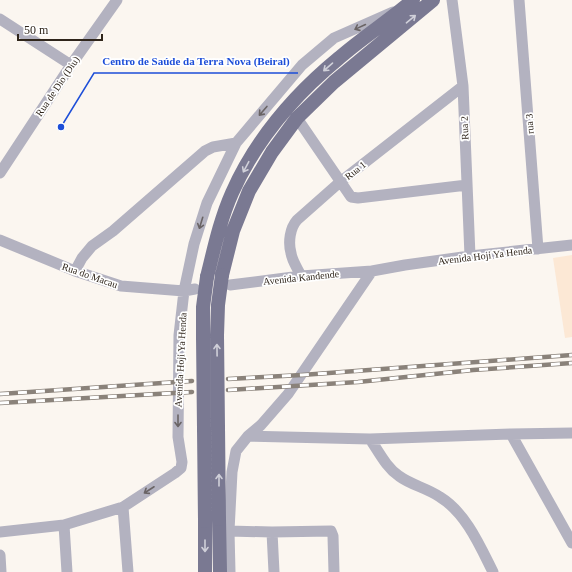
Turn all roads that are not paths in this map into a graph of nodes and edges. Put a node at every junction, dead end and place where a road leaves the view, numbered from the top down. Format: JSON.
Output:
{"nodes":[{"id":1,"x":117,"y":0,"type":"edge"},
{"id":2,"x":434,"y":0,"type":"edge"},
{"id":3,"x":452,"y":0,"type":"edge"},
{"id":4,"x":519,"y":0,"type":"edge"},
{"id":5,"x":411,"y":2,"type":"edge"},
{"id":6,"x":0,"y":19,"type":"edge"},
{"id":7,"x":71,"y":65,"type":"junction"},
{"id":8,"x":463,"y":86,"type":"junction"},
{"id":9,"x":297,"y":118,"type":"junction"},
{"id":10,"x":236,"y":143,"type":"junction"},
{"id":11,"x":0,"y":173,"type":"edge"},
{"id":12,"x":340,"y":182,"type":"junction"},
{"id":13,"x":466,"y":185,"type":"junction"},
{"id":14,"x":0,"y":240,"type":"edge"},
{"id":15,"x":572,"y":244,"type":"edge"},
{"id":16,"x":538,"y":249,"type":"junction"},
{"id":17,"x":470,"y":256,"type":"junction"},
{"id":18,"x":75,"y":271,"type":"junction"},
{"id":19,"x":372,"y":271,"type":"junction"},
{"id":20,"x":301,"y":276,"type":"junction"},
{"id":21,"x":226,"y":280,"type":"junction"},
{"id":22,"x":189,"y":290,"type":"junction"},
{"id":23,"x":572,"y":433,"type":"edge"},
{"id":24,"x":511,"y":434,"type":"junction"},
{"id":25,"x":248,"y":436,"type":"junction"},
{"id":26,"x":370,"y":440,"type":"junction"},
{"id":27,"x":122,"y":507,"type":"junction"},
{"id":28,"x":64,"y":525,"type":"junction"},
{"id":29,"x":229,"y":531,"type":"junction"},
{"id":30,"x":0,"y":532,"type":"edge"},
{"id":31,"x":272,"y":532,"type":"junction"},
{"id":32,"x":572,"y":543,"type":"edge"},
{"id":33,"x":0,"y":555,"type":"edge"},
{"id":34,"x":1,"y":572,"type":"edge"},
{"id":35,"x":67,"y":572,"type":"edge"},
{"id":36,"x":128,"y":572,"type":"edge"},
{"id":37,"x":205,"y":572,"type":"edge"},
{"id":38,"x":220,"y":572,"type":"edge"},
{"id":39,"x":230,"y":572,"type":"edge"},
{"id":40,"x":274,"y":572,"type":"edge"},
{"id":41,"x":334,"y":572,"type":"edge"},
{"id":42,"x":492,"y":572,"type":"edge"}],
"edges":[{"from":1,"to":7,"type":"street","name":"Rua de Dio (Diu)"},
{"from":9,"to":2,"type":"main road","one_way":true},
{"from":3,"to":8,"type":"street","name":"Rua 2"},
{"from":4,"to":16,"type":"street","name":"rua 3"},
{"from":5,"to":10,"type":"street","name":"Avenida Hoji Ya Henda","one_way":true},
{"from":5,"to":37,"type":"main road","one_way":true,"bridge":true},
{"from":6,"to":7,"type":"street"},
{"from":7,"to":11,"type":"street","name":"Rua de Dio (Diu)"},
{"from":8,"to":12,"type":"street","name":"Rua 1"},
{"from":8,"to":13,"type":"street","name":"Rua 2"},
{"from":9,"to":12,"type":"street"},
{"from":9,"to":21,"type":"main road"},
{"from":10,"to":18,"type":"street"},
{"from":10,"to":22,"type":"street","name":"Avenida Hoji Ya Henda","one_way":true},
{"from":12,"to":13,"type":"street"},
{"from":12,"to":20,"type":"street","name":"Rua 1"},
{"from":13,"to":17,"type":"street","name":"Rua 2"},
{"from":14,"to":18,"type":"street","name":"Rua do Macau"},
{"from":15,"to":16,"type":"street"},
{"from":16,"to":17,"type":"street","name":"Avenida Hoji Ya Henda"},
{"from":17,"to":19,"type":"street","name":"Avenida Hoji Ya Henda"},
{"from":18,"to":22,"type":"street","name":"Rua do Macau"},
{"from":19,"to":20,"type":"street","name":"Avenida Kandende"},
{"from":19,"to":25,"type":"street"},
{"from":20,"to":21,"type":"street","name":"Avenida Kandende"},
{"from":38,"to":21,"type":"main road","one_way":true,"bridge":true},
{"from":22,"to":27,"type":"street","name":"Avenida Hoji Ya Henda","one_way":true},
{"from":23,"to":24,"type":"street"},
{"from":24,"to":26,"type":"street"},
{"from":24,"to":32,"type":"street"},
{"from":25,"to":26,"type":"street"},
{"from":25,"to":29,"type":"street"},
{"from":26,"to":42,"type":"street"},
{"from":27,"to":28,"type":"street"},
{"from":27,"to":36,"type":"street"},
{"from":28,"to":30,"type":"street"},
{"from":28,"to":35,"type":"street"},
{"from":29,"to":31,"type":"street"},
{"from":29,"to":39,"type":"street"},
{"from":31,"to":40,"type":"street"},
{"from":31,"to":41,"type":"street"},
{"from":33,"to":34,"type":"street"}]}
